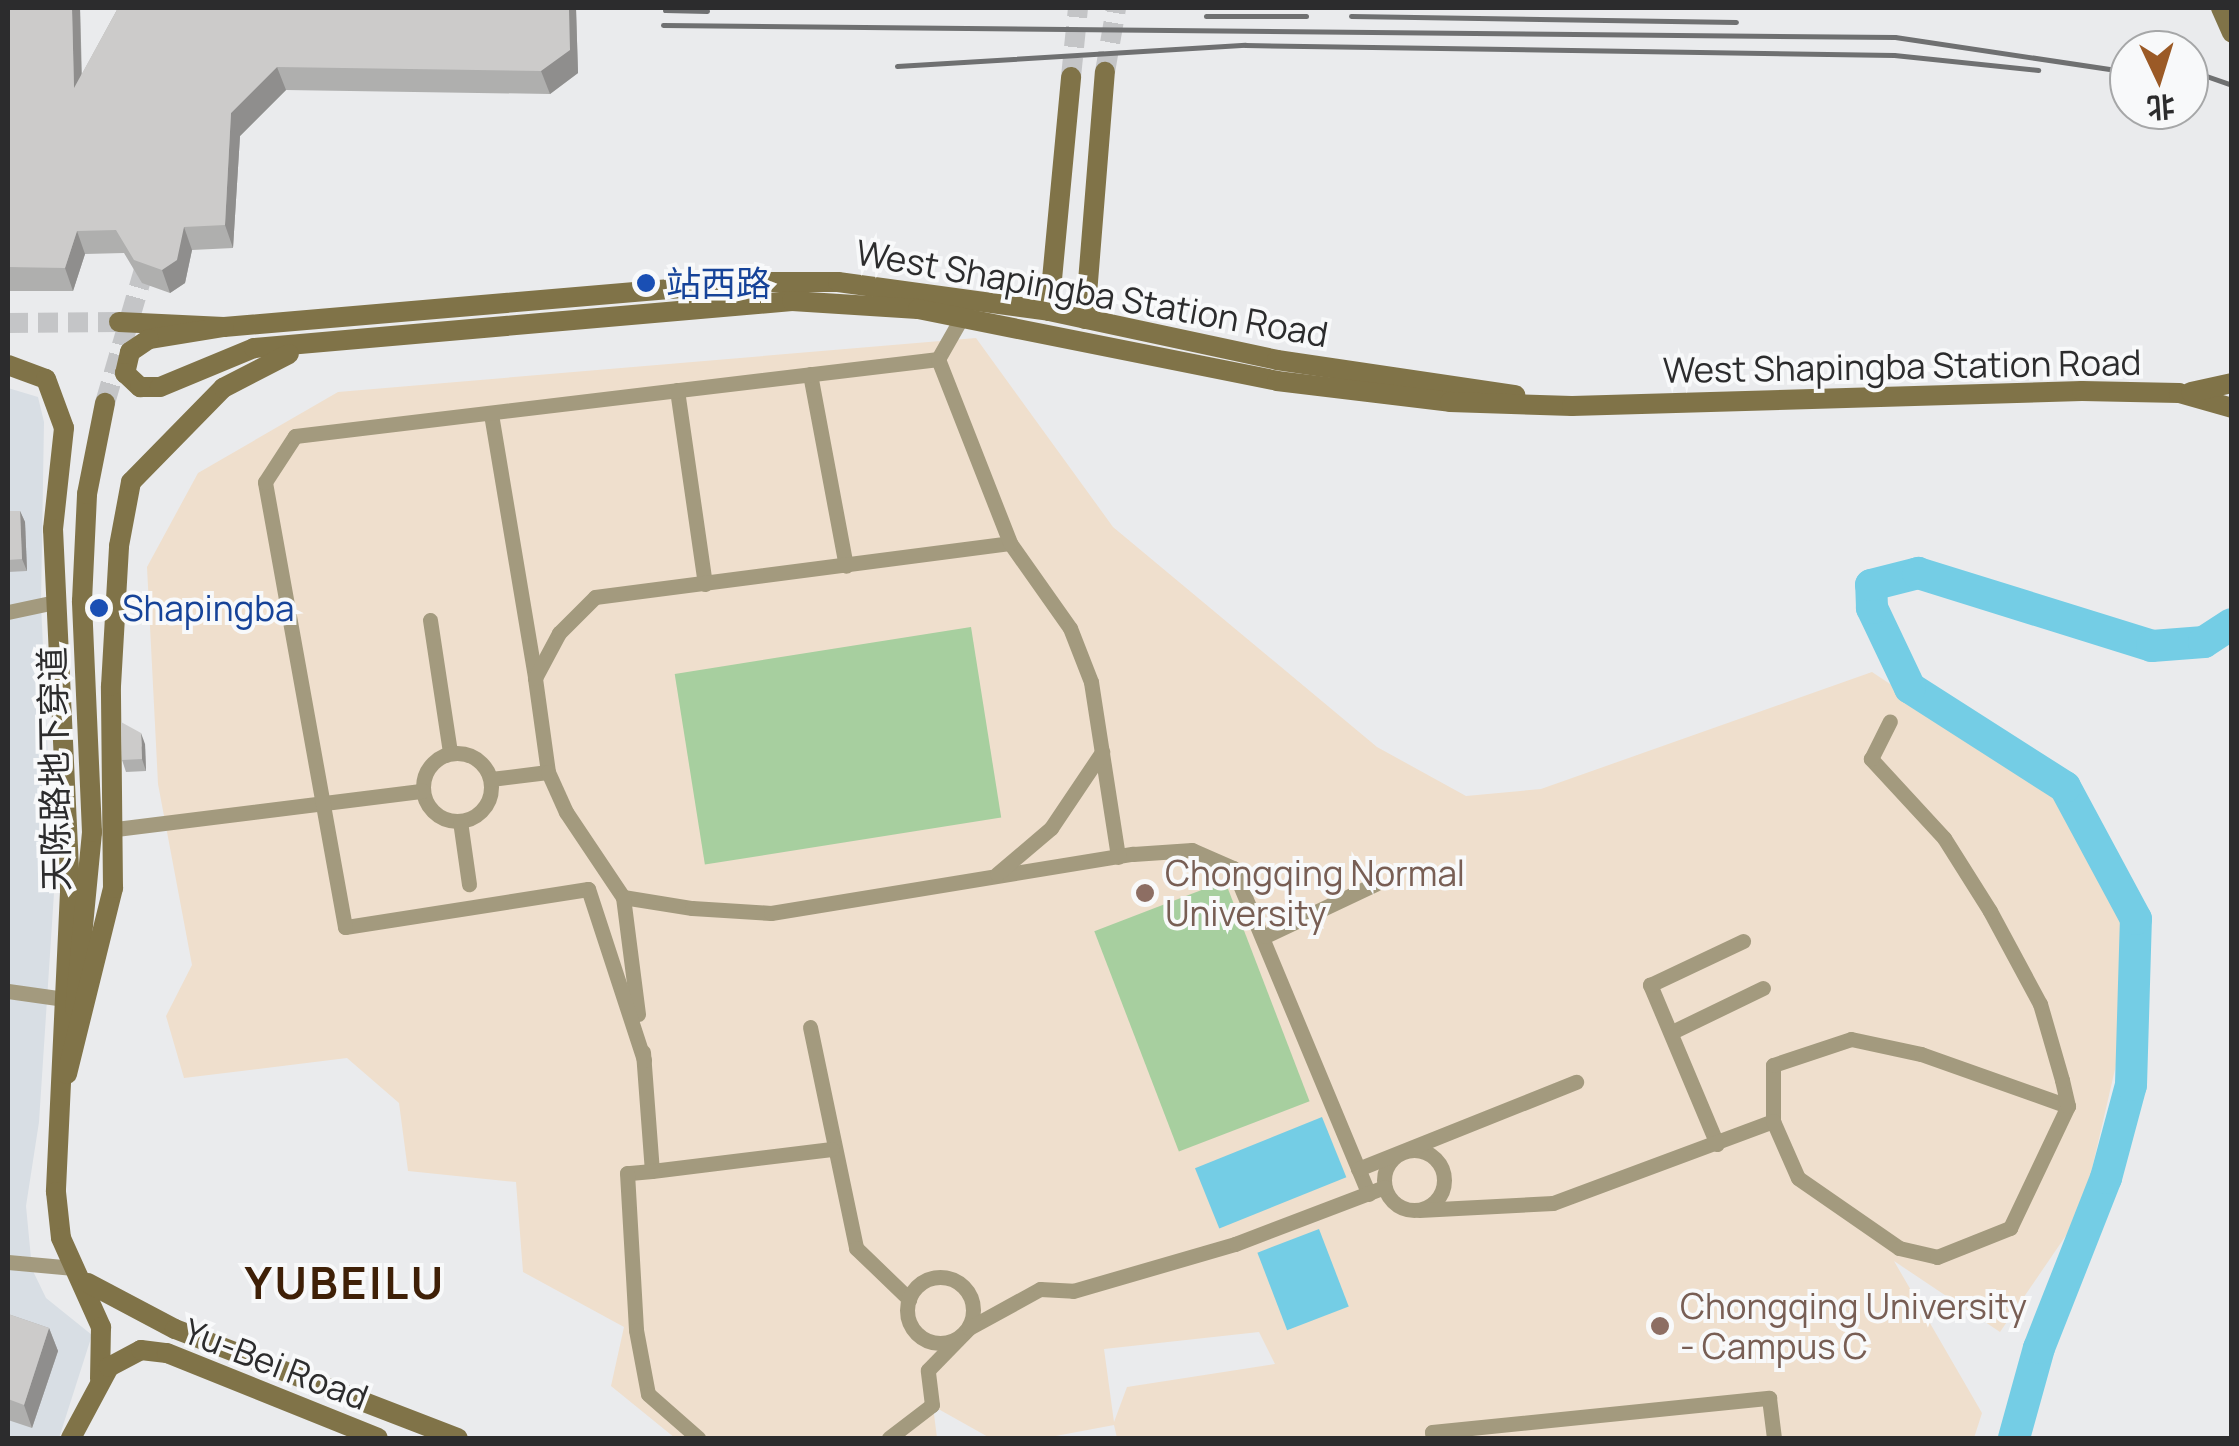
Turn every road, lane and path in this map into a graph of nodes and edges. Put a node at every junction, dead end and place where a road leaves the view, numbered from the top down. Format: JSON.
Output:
{"nodes":[{"id":1,"x":2221,"y":8,"type":"edge"},
{"id":2,"x":2232,"y":33,"type":"edge"},
{"id":3,"x":1105,"y":72,"type":"tunnel mouth"},
{"id":4,"x":1071,"y":77,"type":"tunnel mouth"},
{"id":5,"x":1049,"y":310,"type":"junction"},
{"id":6,"x":962,"y":317,"type":"junction"},
{"id":7,"x":1085,"y":319,"type":"junction"},
{"id":8,"x":119,"y":322,"type":"tunnel mouth"},
{"id":9,"x":224,"y":327,"type":"junction"},
{"id":10,"x":322,"y":346,"type":"junction"},
{"id":11,"x":938,"y":359,"type":"junction"},
{"id":12,"x":8,"y":366,"type":"edge"},
{"id":13,"x":810,"y":374,"type":"junction"},
{"id":14,"x":2232,"y":383,"type":"edge"},
{"id":15,"x":677,"y":390,"type":"junction"},
{"id":16,"x":2179,"y":393,"type":"junction"},
{"id":17,"x":105,"y":403,"type":"tunnel mouth"},
{"id":18,"x":1572,"y":406,"type":"junction"},
{"id":19,"x":2232,"y":408,"type":"edge"},
{"id":20,"x":491,"y":414,"type":"junction"},
{"id":21,"x":1010,"y":543,"type":"junction"},
{"id":22,"x":846,"y":566,"type":"junction"},
{"id":23,"x":705,"y":584,"type":"junction"},
{"id":24,"x":55,"y":602,"type":"junction"},
{"id":25,"x":8,"y":612,"type":"edge"},
{"id":26,"x":430,"y":620,"type":"dead end"},
{"id":27,"x":535,"y":678,"type":"junction"},
{"id":28,"x":1890,"y":721,"type":"dead end"},
{"id":29,"x":1102,"y":752,"type":"junction"},
{"id":30,"x":450,"y":753,"type":"junction"},
{"id":31,"x":548,"y":772,"type":"junction"},
{"id":32,"x":490,"y":779,"type":"junction"},
{"id":33,"x":423,"y":791,"type":"junction"},
{"id":34,"x":320,"y":806,"type":"junction"},
{"id":35,"x":460,"y":821,"type":"junction"},
{"id":36,"x":116,"y":830,"type":"junction"},
{"id":37,"x":1118,"y":857,"type":"junction"},
{"id":38,"x":994,"y":877,"type":"junction"},
{"id":39,"x":469,"y":884,"type":"dead end"},
{"id":40,"x":1375,"y":884,"type":"dead end"},
{"id":41,"x":623,"y":898,"type":"junction"},
{"id":42,"x":1265,"y":936,"type":"junction"},
{"id":43,"x":1743,"y":941,"type":"dead end"},
{"id":44,"x":1763,"y":988,"type":"dead end"},
{"id":45,"x":8,"y":992,"type":"edge"},
{"id":46,"x":64,"y":999,"type":"junction"},
{"id":47,"x":810,"y":1027,"type":"dead end"},
{"id":48,"x":1672,"y":1032,"type":"junction"},
{"id":49,"x":644,"y":1060,"type":"junction"},
{"id":50,"x":1576,"y":1082,"type":"dead end"},
{"id":51,"x":2068,"y":1106,"type":"junction"},
{"id":52,"x":1774,"y":1121,"type":"junction"},
{"id":53,"x":56,"y":1135,"type":"junction"},
{"id":54,"x":1717,"y":1144,"type":"junction"},
{"id":55,"x":832,"y":1149,"type":"junction"},
{"id":56,"x":1400,"y":1153,"type":"junction"},
{"id":57,"x":1358,"y":1169,"type":"junction"},
{"id":58,"x":652,"y":1171,"type":"junction"},
{"id":59,"x":1376,"y":1190,"type":"junction"},
{"id":60,"x":1419,"y":1210,"type":"junction"},
{"id":61,"x":8,"y":1262,"type":"edge"},
{"id":62,"x":74,"y":1268,"type":"junction"},
{"id":63,"x":908,"y":1299,"type":"junction"},
{"id":64,"x":968,"y":1328,"type":"junction"},
{"id":65,"x":100,"y":1379,"type":"junction"},
{"id":66,"x":71,"y":1438,"type":"edge"},
{"id":67,"x":378,"y":1438,"type":"edge"},
{"id":68,"x":458,"y":1438,"type":"edge"},
{"id":69,"x":698,"y":1438,"type":"edge"},
{"id":70,"x":889,"y":1438,"type":"edge"},
{"id":71,"x":1433,"y":1438,"type":"edge"},
{"id":72,"x":1774,"y":1438,"type":"edge"}],
"edges":[{"from":1,"to":2,"type":"main road"},
{"from":3,"to":7,"type":"main road"},
{"from":4,"to":5,"type":"main road"},
{"from":5,"to":7,"type":"main road","name":"West Shapingba Station Road"},
{"from":5,"to":9,"type":"main road","name":"West Shapingba Station Road"},
{"from":6,"to":10,"type":"main road","name":"West Shapingba Station Road"},
{"from":6,"to":11,"type":"street"},
{"from":6,"to":18,"type":"main road","name":"West Shapingba Station Road"},
{"from":7,"to":18,"type":"main road","name":"West Shapingba Station Road"},
{"from":8,"to":9,"type":"main road","name":"West Shapingba Station Road"},
{"from":9,"to":10,"type":"main road"},
{"from":10,"to":36,"type":"main road"},
{"from":11,"to":13,"type":"street"},
{"from":11,"to":21,"type":"street"},
{"from":12,"to":24,"type":"main road"},
{"from":13,"to":15,"type":"street"},
{"from":13,"to":22,"type":"street"},
{"from":14,"to":16,"type":"main road"},
{"from":15,"to":20,"type":"street"},
{"from":15,"to":23,"type":"street"},
{"from":16,"to":18,"type":"main road","name":"West Shapingba Station Road"},
{"from":16,"to":19,"type":"main road","name":"West Shapingba Station Road"},
{"from":17,"to":53,"type":"main road","name":"天陈路地下穿道"},
{"from":20,"to":27,"type":"street"},
{"from":20,"to":34,"type":"street"},
{"from":21,"to":22,"type":"street"},
{"from":21,"to":29,"type":"street"},
{"from":22,"to":23,"type":"street"},
{"from":23,"to":27,"type":"street"},
{"from":24,"to":25,"type":"street"},
{"from":24,"to":46,"type":"main road"},
{"from":26,"to":30,"type":"street"},
{"from":27,"to":31,"type":"street"},
{"from":28,"to":51,"type":"street"},
{"from":29,"to":37,"type":"street"},
{"from":29,"to":38,"type":"street"},
{"from":30,"to":32,"type":"street"},
{"from":30,"to":33,"type":"street"},
{"from":31,"to":32,"type":"street"},
{"from":31,"to":41,"type":"street"},
{"from":32,"to":35,"type":"street"},
{"from":33,"to":34,"type":"street"},
{"from":33,"to":35,"type":"street"},
{"from":34,"to":36,"type":"street"},
{"from":34,"to":49,"type":"street"},
{"from":35,"to":39,"type":"street"},
{"from":36,"to":53,"type":"main road"},
{"from":37,"to":38,"type":"street"},
{"from":37,"to":42,"type":"street"},
{"from":38,"to":41,"type":"street"},
{"from":40,"to":42,"type":"street"},
{"from":41,"to":49,"type":"street"},
{"from":42,"to":57,"type":"street"},
{"from":43,"to":48,"type":"street"},
{"from":44,"to":48,"type":"street"},
{"from":45,"to":46,"type":"street"},
{"from":46,"to":53,"type":"main road"},
{"from":47,"to":55,"type":"street"},
{"from":48,"to":54,"type":"street"},
{"from":49,"to":58,"type":"street"},
{"from":50,"to":56,"type":"street"},
{"from":51,"to":52,"type":"street"},
{"from":51,"to":52,"type":"street"},
{"from":52,"to":54,"type":"street"},
{"from":53,"to":62,"type":"main road"},
{"from":54,"to":60,"type":"street"},
{"from":55,"to":58,"type":"street"},
{"from":55,"to":63,"type":"street"},
{"from":56,"to":57,"type":"street"},
{"from":56,"to":59,"type":"street"},
{"from":56,"to":60,"type":"street"},
{"from":57,"to":59,"type":"street"},
{"from":58,"to":69,"type":"street"},
{"from":59,"to":60,"type":"street"},
{"from":59,"to":64,"type":"street"},
{"from":61,"to":62,"type":"street"},
{"from":62,"to":65,"type":"main road"},
{"from":62,"to":68,"type":"main road","name":"Yu-Bei Road"},
{"from":63,"to":64,"type":"street"},
{"from":63,"to":64,"type":"street"},
{"from":64,"to":70,"type":"street"},
{"from":65,"to":66,"type":"main road"},
{"from":65,"to":67,"type":"main road","name":"Yu-Bei Road"},
{"from":71,"to":72,"type":"street"}]}
